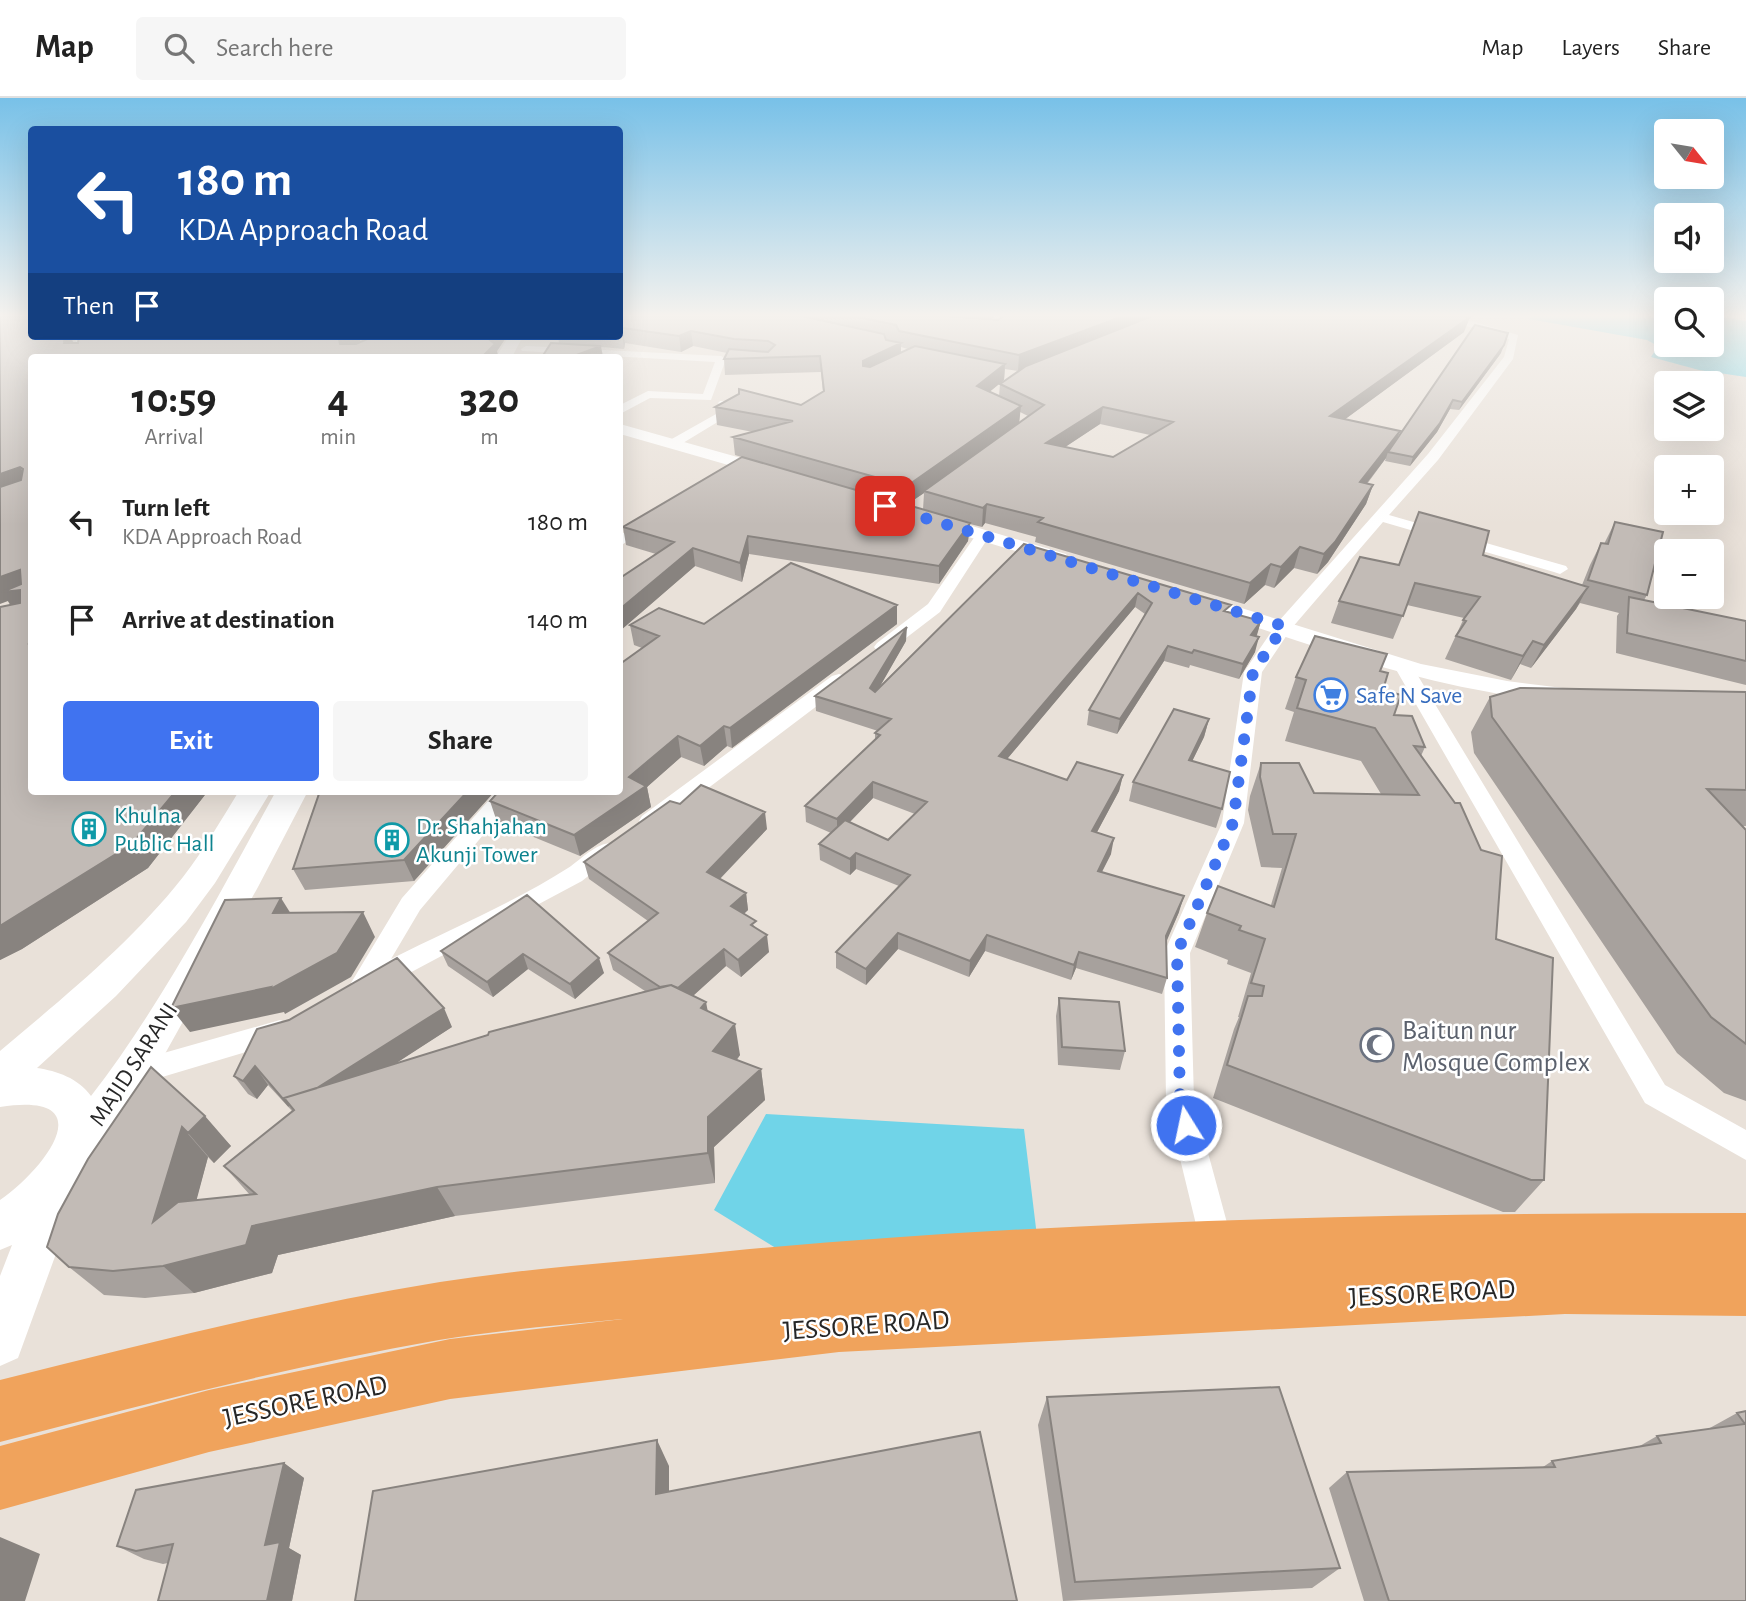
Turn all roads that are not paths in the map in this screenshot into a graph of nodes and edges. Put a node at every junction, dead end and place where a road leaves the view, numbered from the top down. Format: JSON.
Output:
{"nodes":[{"id":1,"x":712,"y":384,"type":"edge"},
{"id":2,"x":1488,"y":384,"type":"edge"},
{"id":3,"x":707,"y":398,"type":"junction"},
{"id":4,"x":623,"y":408,"type":"edge"},
{"id":5,"x":623,"y":430,"type":"edge"},
{"id":6,"x":674,"y":443,"type":"junction"},
{"id":7,"x":738,"y":462,"type":"junction"},
{"id":8,"x":716,"y":475,"type":"edge"},
{"id":9,"x":791,"y":478,"type":"edge"},
{"id":10,"x":663,"y":512,"type":"edge"},
{"id":11,"x":909,"y":513,"type":"edge"},
{"id":12,"x":1380,"y":517,"type":"junction"},
{"id":13,"x":983,"y":536,"type":"junction"},
{"id":14,"x":623,"y":540,"type":"edge"},
{"id":15,"x":1075,"y":563,"type":"edge"},
{"id":16,"x":1560,"y":569,"type":"dead end"},
{"id":17,"x":1166,"y":591,"type":"edge"},
{"id":18,"x":1284,"y":626,"type":"junction"},
{"id":19,"x":1403,"y":666,"type":"junction"},
{"id":20,"x":1581,"y":694,"type":"edge"},
{"id":21,"x":252,"y":795,"type":"edge"},
{"id":22,"x":290,"y":795,"type":"edge"},
{"id":23,"x":506,"y":795,"type":"edge"},
{"id":24,"x":302,"y":1021,"type":"edge"},
{"id":25,"x":132,"y":1074,"type":"junction"},
{"id":26,"x":0,"y":1076,"type":"edge"},
{"id":27,"x":0,"y":1089,"type":"edge"},
{"id":28,"x":1746,"y":1146,"type":"edge"},
{"id":29,"x":69,"y":1159,"type":"junction"},
{"id":30,"x":0,"y":1227,"type":"edge"},
{"id":31,"x":1746,"y":1240,"type":"edge"},
{"id":32,"x":1217,"y":1245,"type":"junction"},
{"id":33,"x":1746,"y":1289,"type":"edge"},
{"id":34,"x":0,"y":1340,"type":"edge"},
{"id":35,"x":0,"y":1411,"type":"edge"},
{"id":36,"x":0,"y":1478,"type":"edge"}],
"edges":[{"from":1,"to":3,"type":"street"},
{"from":2,"to":12,"type":"street"},
{"from":3,"to":4,"type":"street"},
{"from":3,"to":6,"type":"street"},
{"from":5,"to":6,"type":"street"},
{"from":6,"to":7,"type":"street"},
{"from":7,"to":8,"type":"street"},
{"from":7,"to":9,"type":"street"},
{"from":10,"to":14,"type":"street"},
{"from":11,"to":13,"type":"street"},
{"from":12,"to":16,"type":"street"},
{"from":12,"to":18,"type":"street"},
{"from":13,"to":15,"type":"street"},
{"from":13,"to":23,"type":"street"},
{"from":17,"to":18,"type":"street"},
{"from":18,"to":19,"type":"street"},
{"from":18,"to":32,"type":"street"},
{"from":19,"to":20,"type":"street"},
{"from":19,"to":28,"type":"street"},
{"from":21,"to":26,"type":"main road"},
{"from":22,"to":25,"type":"main road","name":"MAJID SARANI"},
{"from":24,"to":25,"type":"street"},
{"from":25,"to":29,"type":"main road","name":"MAJID SARANI"},
{"from":27,"to":29,"type":"main road"},
{"from":29,"to":30,"type":"main road"},
{"from":29,"to":34,"type":"main road","name":"MAJID SARANI"},
{"from":31,"to":32,"type":"highway","name":"JESSORE ROAD"},
{"from":32,"to":35,"type":"highway","name":"JESSORE ROAD"},
{"from":33,"to":36,"type":"highway","name":"JESSORE ROAD"}]}
